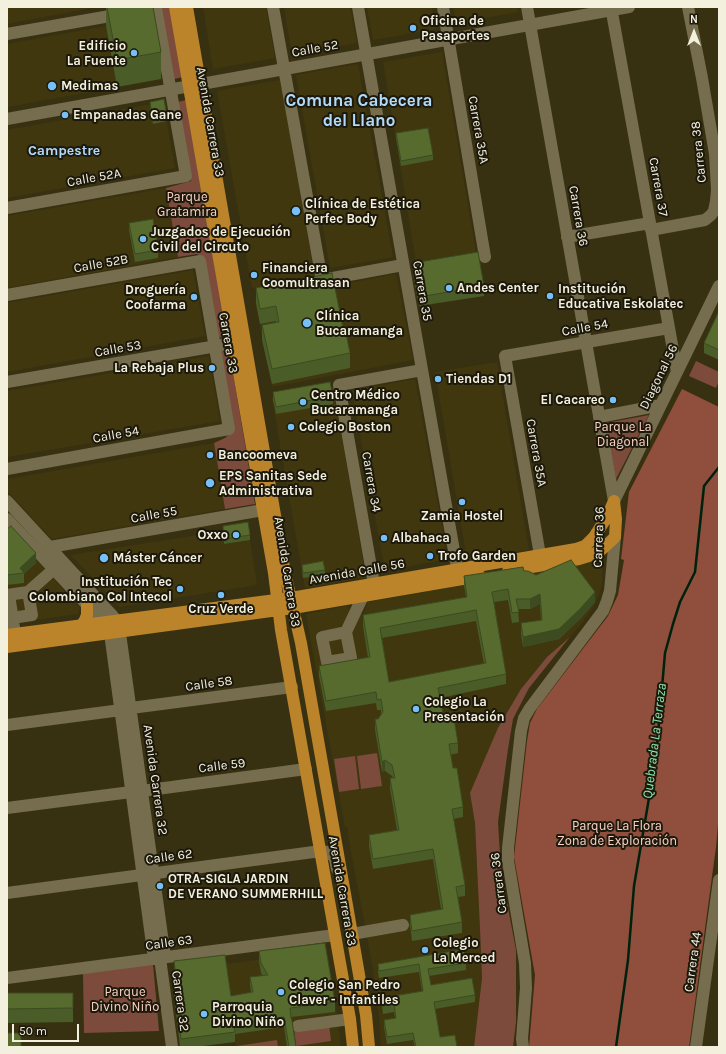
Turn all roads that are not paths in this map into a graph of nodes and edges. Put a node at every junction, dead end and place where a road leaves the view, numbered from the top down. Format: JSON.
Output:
{"nodes":[{"id":1,"x":175,"y":7,"type":"edge"},
{"id":2,"x":187,"y":7,"type":"edge"},
{"id":3,"x":273,"y":7,"type":"edge"},
{"id":4,"x":358,"y":7,"type":"edge"},
{"id":5,"x":443,"y":7,"type":"edge"},
{"id":6,"x":526,"y":7,"type":"edge"},
{"id":7,"x":629,"y":7,"type":"edge"},
{"id":8,"x":688,"y":7,"type":"edge"},
{"id":9,"x":611,"y":9,"type":"edge"},
{"id":10,"x":530,"y":25,"type":"junction"},
{"id":11,"x":7,"y":34,"type":"edge"},
{"id":12,"x":449,"y":39,"type":"junction"},
{"id":13,"x":367,"y":54,"type":"junction"},
{"id":14,"x":284,"y":69,"type":"junction"},
{"id":15,"x":194,"y":85,"type":"junction"},
{"id":16,"x":170,"y":89,"type":"junction"},
{"id":17,"x":7,"y":119,"type":"edge"},
{"id":18,"x":7,"y":208,"type":"edge"},
{"id":19,"x":650,"y":227,"type":"junction"},
{"id":20,"x":567,"y":237,"type":"junction"},
{"id":21,"x":485,"y":257,"type":"dead end"},
{"id":22,"x":200,"y":261,"type":"joint"},
{"id":23,"x":403,"y":265,"type":"junction"},
{"id":24,"x":719,"y":286,"type":"edge"},
{"id":25,"x":7,"y":295,"type":"edge"},
{"id":26,"x":669,"y":328,"type":"junction"},
{"id":27,"x":586,"y":342,"type":"junction"},
{"id":28,"x":234,"y":343,"type":"junction"},
{"id":29,"x":215,"y":346,"type":"junction"},
{"id":30,"x":505,"y":356,"type":"joint"},
{"id":31,"x":422,"y":370,"type":"junction"},
{"id":32,"x":677,"y":372,"type":"junction"},
{"id":33,"x":7,"y":382,"type":"edge"},
{"id":34,"x":661,"y":405,"type":"junction"},
{"id":35,"x":599,"y":417,"type":"junction"},
{"id":36,"x":229,"y":429,"type":"joint"},
{"id":37,"x":7,"y":469,"type":"edge"},
{"id":38,"x":7,"y":501,"type":"edge"},
{"id":39,"x":614,"y":501,"type":"junction"},
{"id":40,"x":263,"y":510,"type":"junction"},
{"id":41,"x":7,"y":519,"type":"edge"},
{"id":42,"x":615,"y":537,"type":"junction"},
{"id":43,"x":50,"y":547,"type":"junction"},
{"id":44,"x":540,"y":555,"type":"junction"},
{"id":45,"x":54,"y":569,"type":"junction"},
{"id":46,"x":458,"y":574,"type":"junction"},
{"id":47,"x":374,"y":584,"type":"junction"},
{"id":48,"x":28,"y":592,"type":"junction"},
{"id":49,"x":8,"y":595,"type":"edge"},
{"id":50,"x":363,"y":596,"type":"junction"},
{"id":51,"x":292,"y":603,"type":"junction"},
{"id":52,"x":87,"y":605,"type":"junction"},
{"id":53,"x":278,"y":605,"type":"junction"},
{"id":54,"x":12,"y":618,"type":"junction"},
{"id":55,"x":81,"y":626,"type":"junction"},
{"id":56,"x":113,"y":627,"type":"junction"},
{"id":57,"x":346,"y":632,"type":"dead end"},
{"id":58,"x":11,"y":635,"type":"edge"},
{"id":59,"x":7,"y":647,"type":"edge"},
{"id":60,"x":292,"y":687,"type":"junction"},
{"id":61,"x":126,"y":709,"type":"junction"},
{"id":62,"x":7,"y":725,"type":"edge"},
{"id":63,"x":306,"y":769,"type":"junction"},
{"id":64,"x":137,"y":791,"type":"junction"},
{"id":65,"x":7,"y":808,"type":"edge"},
{"id":66,"x":321,"y":851,"type":"junction"},
{"id":67,"x":148,"y":874,"type":"junction"},
{"id":68,"x":719,"y":880,"type":"edge"},
{"id":69,"x":7,"y":893,"type":"edge"},
{"id":70,"x":348,"y":911,"type":"junction"},
{"id":71,"x":403,"y":925,"type":"dead end"},
{"id":72,"x":352,"y":934,"type":"junction"},
{"id":73,"x":336,"y":935,"type":"junction"},
{"id":74,"x":160,"y":958,"type":"junction"},
{"id":75,"x":7,"y":978,"type":"edge"},
{"id":76,"x":350,"y":1019,"type":"junction"},
{"id":77,"x":298,"y":1026,"type":"dead end"},
{"id":78,"x":522,"y":1044,"type":"edge"},
{"id":79,"x":172,"y":1047,"type":"edge"},
{"id":80,"x":353,"y":1047,"type":"edge"},
{"id":81,"x":369,"y":1047,"type":"edge"},
{"id":82,"x":696,"y":1047,"type":"edge"}],
"edges":[{"from":1,"to":15,"type":"main road","name":"Avenida Carrera 33"},
{"from":2,"to":15,"type":"main road","name":"Avenida Carrera 33"},
{"from":3,"to":14,"type":"street"},
{"from":4,"to":13,"type":"street","name":"Carrera 35"},
{"from":5,"to":12,"type":"street","name":"Carrera 35A"},
{"from":6,"to":10,"type":"street","name":"Carrera 36"},
{"from":7,"to":9,"type":"street","name":"Calle 52"},
{"from":8,"to":19,"type":"street","name":"Carrera 38"},
{"from":9,"to":10,"type":"street","name":"Calle 52"},
{"from":9,"to":19,"type":"street","name":"Carrera 37"},
{"from":10,"to":12,"type":"street","name":"Calle 52"},
{"from":10,"to":20,"type":"street","name":"Carrera 36"},
{"from":11,"to":16,"type":"street"},
{"from":12,"to":13,"type":"street","name":"Calle 52"},
{"from":12,"to":21,"type":"street","name":"Carrera 35A"},
{"from":13,"to":14,"type":"street","name":"Calle 52"},
{"from":13,"to":23,"type":"street","name":"Carrera 35"},
{"from":14,"to":15,"type":"street","name":"Calle 52"},
{"from":14,"to":23,"type":"street"},
{"from":15,"to":16,"type":"street","name":"Calle 52"},
{"from":15,"to":28,"type":"main road","name":"Avenida Carrera 33"},
{"from":15,"to":51,"type":"main road","name":"Avenida Carrera 33"},
{"from":16,"to":17,"type":"street","name":"Calle 52"},
{"from":16,"to":18,"type":"street","name":"Calle 52A"},
{"from":19,"to":20,"type":"street"},
{"from":19,"to":26,"type":"street","name":"Carrera 37"},
{"from":20,"to":27,"type":"street","name":"Carrera 36"},
{"from":22,"to":25,"type":"street","name":"Calle 52B"},
{"from":22,"to":29,"type":"street","name":"Carrera 33"},
{"from":23,"to":31,"type":"street","name":"Carrera 35"},
{"from":24,"to":32,"type":"street","name":"Diagonal 56"},
{"from":26,"to":27,"type":"street","name":"Calle 54"},
{"from":26,"to":32,"type":"street","name":"Carrera 37"},
{"from":27,"to":30,"type":"street","name":"Calle 54"},
{"from":27,"to":35,"type":"street","name":"Carrera 36"},
{"from":28,"to":29,"type":"street","name":"Calle 53"},
{"from":28,"to":40,"type":"main road","name":"Avenida Carrera 33"},
{"from":29,"to":33,"type":"street","name":"Calle 53"},
{"from":29,"to":36,"type":"street","name":"Carrera 33"},
{"from":30,"to":44,"type":"street","name":"Carrera 35A"},
{"from":31,"to":46,"type":"street","name":"Carrera 35"},
{"from":31,"to":47,"type":"street","name":"Carrera 34"},
{"from":32,"to":34,"type":"street","name":"Diagonal 56"},
{"from":34,"to":35,"type":"street"},
{"from":34,"to":39,"type":"street","name":"Diagonal 56"},
{"from":35,"to":39,"type":"street","name":"Carrera 36"},
{"from":36,"to":37,"type":"street","name":"Calle 54"},
{"from":38,"to":43,"type":"street"},
{"from":39,"to":42,"type":"main road","name":"Carrera 36"},
{"from":39,"to":44,"type":"main road","name":"Avenida Calle 56"},
{"from":40,"to":43,"type":"street","name":"Calle 55"},
{"from":40,"to":53,"type":"main road","name":"Avenida Carrera 33"},
{"from":41,"to":45,"type":"street"},
{"from":42,"to":46,"type":"main road","name":"Avenida Calle 56"},
{"from":42,"to":78,"type":"street","name":"Carrera 36"},
{"from":43,"to":56,"type":"street"},
{"from":44,"to":46,"type":"main road","name":"Avenida Calle 56"},
{"from":45,"to":48,"type":"street"},
{"from":45,"to":52,"type":"street"},
{"from":46,"to":47,"type":"main road","name":"Avenida Calle 56"},
{"from":46,"to":50,"type":"main road","name":"Avenida Calle 56"},
{"from":47,"to":51,"type":"main road","name":"Avenida Calle 56"},
{"from":48,"to":49,"type":"street"},
{"from":48,"to":54,"type":"street"},
{"from":49,"to":54,"type":"street"},
{"from":50,"to":51,"type":"main road","name":"Avenida Calle 56"},
{"from":50,"to":57,"type":"street"},
{"from":51,"to":53,"type":"main road","name":"Avenida Calle 56"},
{"from":51,"to":70,"type":"main road","name":"Avenida Carrera 33"},
{"from":52,"to":55,"type":"main road"},
{"from":52,"to":56,"type":"street"},
{"from":53,"to":56,"type":"main road","name":"Avenida Calle 56"},
{"from":53,"to":60,"type":"main road","name":"Avenida Carrera 33"},
{"from":54,"to":58,"type":"street"},
{"from":55,"to":56,"type":"main road","name":"Avenida Calle 56"},
{"from":55,"to":58,"type":"main road","name":"Avenida Calle 56"},
{"from":56,"to":59,"type":"main road","name":"Avenida Calle 56"},
{"from":56,"to":61,"type":"street","name":"Avenida Carrera 32"},
{"from":60,"to":61,"type":"street","name":"Calle 58"},
{"from":60,"to":63,"type":"main road","name":"Avenida Carrera 33"},
{"from":61,"to":62,"type":"street","name":"Calle 58"},
{"from":61,"to":64,"type":"street","name":"Avenida Carrera 32"},
{"from":63,"to":64,"type":"street","name":"Calle 59"},
{"from":63,"to":66,"type":"main road","name":"Avenida Carrera 33"},
{"from":64,"to":65,"type":"street","name":"Calle 59"},
{"from":64,"to":67,"type":"street","name":"Avenida Carrera 32"},
{"from":66,"to":67,"type":"street","name":"Calle 62"},
{"from":66,"to":70,"type":"street","name":"Avenida Carrera 33"},
{"from":66,"to":73,"type":"main road","name":"Avenida Carrera 33"},
{"from":67,"to":69,"type":"street","name":"Calle 62"},
{"from":67,"to":74,"type":"street","name":"Avenida Carrera 32"},
{"from":68,"to":82,"type":"street","name":"Carrera 44"},
{"from":70,"to":72,"type":"main road","name":"Avenida Carrera 33"},
{"from":71,"to":72,"type":"street"},
{"from":72,"to":81,"type":"main road","name":"Avenida Carrera 33"},
{"from":73,"to":74,"type":"street","name":"Calle 63"},
{"from":73,"to":76,"type":"main road","name":"Avenida Carrera 33"},
{"from":74,"to":75,"type":"street","name":"Calle 63"},
{"from":74,"to":79,"type":"street","name":"Carrera 32"},
{"from":76,"to":77,"type":"street"},
{"from":76,"to":80,"type":"main road","name":"Avenida Carrera 33"}]}
